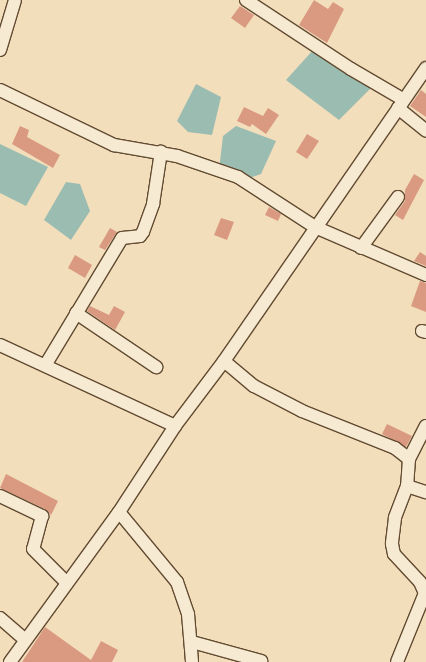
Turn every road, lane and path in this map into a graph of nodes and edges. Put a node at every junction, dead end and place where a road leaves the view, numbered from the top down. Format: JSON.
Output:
{"nodes":[{"id":1,"x":15,"y":0,"type":"edge"},
{"id":2,"x":246,"y":0,"type":"edge"},
{"id":3,"x":0,"y":50,"type":"edge"},
{"id":4,"x":426,"y":68,"type":"edge"},
{"id":5,"x":0,"y":90,"type":"edge"},
{"id":6,"x":401,"y":104,"type":"junction"},
{"id":7,"x":426,"y":130,"type":"edge"},
{"id":8,"x":161,"y":152,"type":"junction"},
{"id":9,"x":398,"y":197,"type":"dead end"},
{"id":10,"x":315,"y":227,"type":"junction"},
{"id":11,"x":360,"y":248,"type":"junction"},
{"id":12,"x":426,"y":275,"type":"edge"},
{"id":13,"x":76,"y":313,"type":"junction"},
{"id":14,"x":0,"y":345,"type":"edge"},
{"id":15,"x":224,"y":362,"type":"junction"},
{"id":16,"x":46,"y":364,"type":"junction"},
{"id":17,"x":156,"y":367,"type":"dead end"},
{"id":18,"x":174,"y":426,"type":"junction"},
{"id":19,"x":426,"y":426,"type":"edge"},
{"id":20,"x":409,"y":460,"type":"junction"},
{"id":21,"x":407,"y":486,"type":"junction"},
{"id":22,"x":426,"y":492,"type":"edge"},
{"id":23,"x":0,"y":496,"type":"edge"},
{"id":24,"x":119,"y":512,"type":"junction"},
{"id":25,"x":67,"y":583,"type":"junction"},
{"id":26,"x":0,"y":618,"type":"edge"},
{"id":27,"x":26,"y":640,"type":"junction"},
{"id":28,"x":192,"y":642,"type":"junction"},
{"id":29,"x":261,"y":661,"type":"edge"},
{"id":30,"x":10,"y":662,"type":"edge"},
{"id":31,"x":192,"y":662,"type":"edge"},
{"id":32,"x":397,"y":662,"type":"edge"}],
"edges":[{"from":1,"to":3,"type":"street"},
{"from":2,"to":6,"type":"street"},
{"from":4,"to":6,"type":"street"},
{"from":5,"to":8,"type":"street"},
{"from":6,"to":7,"type":"street"},
{"from":6,"to":10,"type":"street"},
{"from":8,"to":10,"type":"street"},
{"from":8,"to":13,"type":"street"},
{"from":9,"to":11,"type":"street"},
{"from":10,"to":11,"type":"street"},
{"from":10,"to":15,"type":"street"},
{"from":11,"to":12,"type":"street"},
{"from":13,"to":16,"type":"street"},
{"from":13,"to":17,"type":"street"},
{"from":14,"to":16,"type":"street"},
{"from":15,"to":18,"type":"street"},
{"from":15,"to":20,"type":"street"},
{"from":16,"to":18,"type":"street"},
{"from":18,"to":24,"type":"street"},
{"from":19,"to":20,"type":"street"},
{"from":20,"to":21,"type":"street"},
{"from":21,"to":22,"type":"street"},
{"from":21,"to":32,"type":"street"},
{"from":23,"to":25,"type":"street"},
{"from":24,"to":25,"type":"street"},
{"from":24,"to":28,"type":"street"},
{"from":25,"to":27,"type":"street"},
{"from":26,"to":27,"type":"street"},
{"from":27,"to":30,"type":"street"},
{"from":28,"to":29,"type":"street"},
{"from":28,"to":31,"type":"street"}]}
